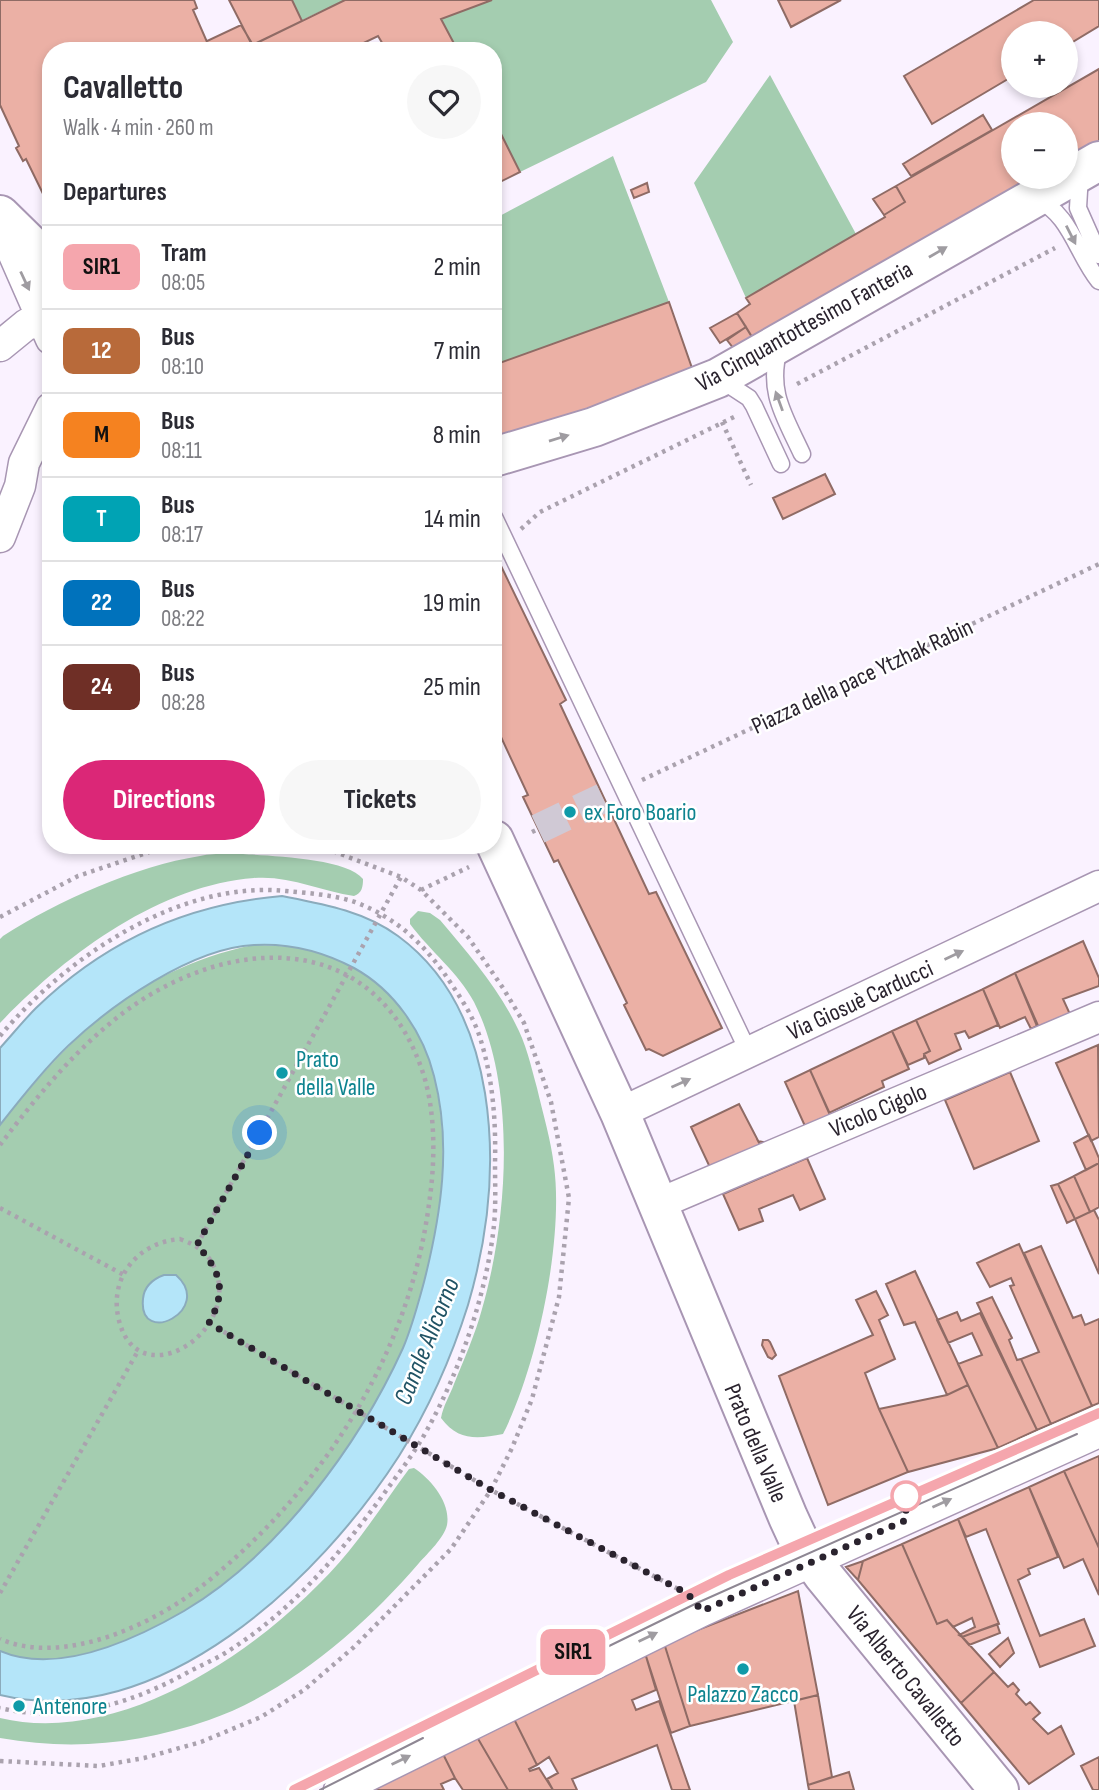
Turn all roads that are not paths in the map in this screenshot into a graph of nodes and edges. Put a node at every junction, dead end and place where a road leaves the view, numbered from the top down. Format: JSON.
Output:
{"nodes":[{"id":1,"x":1090,"y":166,"type":"edge"},
{"id":2,"x":1034,"y":198,"type":"junction"},
{"id":3,"x":0,"y":215,"type":"edge"},
{"id":4,"x":0,"y":223,"type":"edge"},
{"id":5,"x":1099,"y":254,"type":"edge"},
{"id":6,"x":42,"y":256,"type":"edge"},
{"id":7,"x":1099,"y":281,"type":"edge"},
{"id":8,"x":42,"y":314,"type":"edge"},
{"id":9,"x":42,"y":326,"type":"edge"},
{"id":10,"x":780,"y":344,"type":"junction"},
{"id":11,"x":0,"y":346,"type":"edge"},
{"id":12,"x":718,"y":378,"type":"junction"},
{"id":13,"x":42,"y":426,"type":"edge"},
{"id":14,"x":802,"y":454,"type":"dead end"},
{"id":15,"x":502,"y":455,"type":"edge"},
{"id":16,"x":42,"y":457,"type":"edge"},
{"id":17,"x":781,"y":464,"type":"dead end"},
{"id":18,"x":18,"y":493,"type":"junction"},
{"id":19,"x":502,"y":532,"type":"edge"},
{"id":20,"x":0,"y":537,"type":"edge"},
{"id":21,"x":491,"y":854,"type":"edge"},
{"id":22,"x":1099,"y":886,"type":"edge"},
{"id":23,"x":1099,"y":1017,"type":"edge"},
{"id":24,"x":749,"y":1053,"type":"junction"},
{"id":25,"x":620,"y":1113,"type":"junction"},
{"id":26,"x":658,"y":1204,"type":"junction"},
{"id":27,"x":1099,"y":1432,"type":"edge"},
{"id":28,"x":813,"y":1562,"type":"junction"},
{"id":29,"x":340,"y":1790,"type":"edge"},
{"id":30,"x":999,"y":1790,"type":"edge"}],
"edges":[{"from":1,"to":2,"type":"street","name":"Via Cinquantottesimo Fanteria"},
{"from":1,"to":5,"type":"lane"},
{"from":2,"to":7,"type":"lane","one_way":true},
{"from":10,"to":2,"type":"street","name":"Via Cinquantottesimo Fanteria","one_way":true},
{"from":3,"to":6,"type":"street"},
{"from":4,"to":8,"type":"street","one_way":true},
{"from":9,"to":11,"type":"street"},
{"from":10,"to":12,"type":"street","name":"Via Cinquantottesimo Fanteria"},
{"from":14,"to":10,"type":"lane","one_way":true},
{"from":15,"to":12,"type":"street","name":"Via Cinquantottesimo Fanteria","one_way":true},
{"from":12,"to":17,"type":"lane"},
{"from":13,"to":18,"type":"street"},
{"from":16,"to":18,"type":"street"},
{"from":18,"to":20,"type":"street"},
{"from":19,"to":24,"type":"lane"},
{"from":21,"to":25,"type":"street","name":"Prato della Valle"},
{"from":24,"to":22,"type":"street","name":"Via Giosuè Carducci","one_way":true},
{"from":23,"to":26,"type":"street","name":"Vicolo Cigolo"},
{"from":25,"to":24,"type":"street","name":"Via Giosuè Carducci","one_way":true},
{"from":25,"to":26,"type":"street","name":"Prato della Valle"},
{"from":26,"to":28,"type":"street","name":"Prato della Valle"},
{"from":28,"to":27,"type":"street","one_way":true},
{"from":29,"to":28,"type":"street","one_way":true},
{"from":28,"to":30,"type":"street","name":"Via Alberto Cavalletto"}]}
